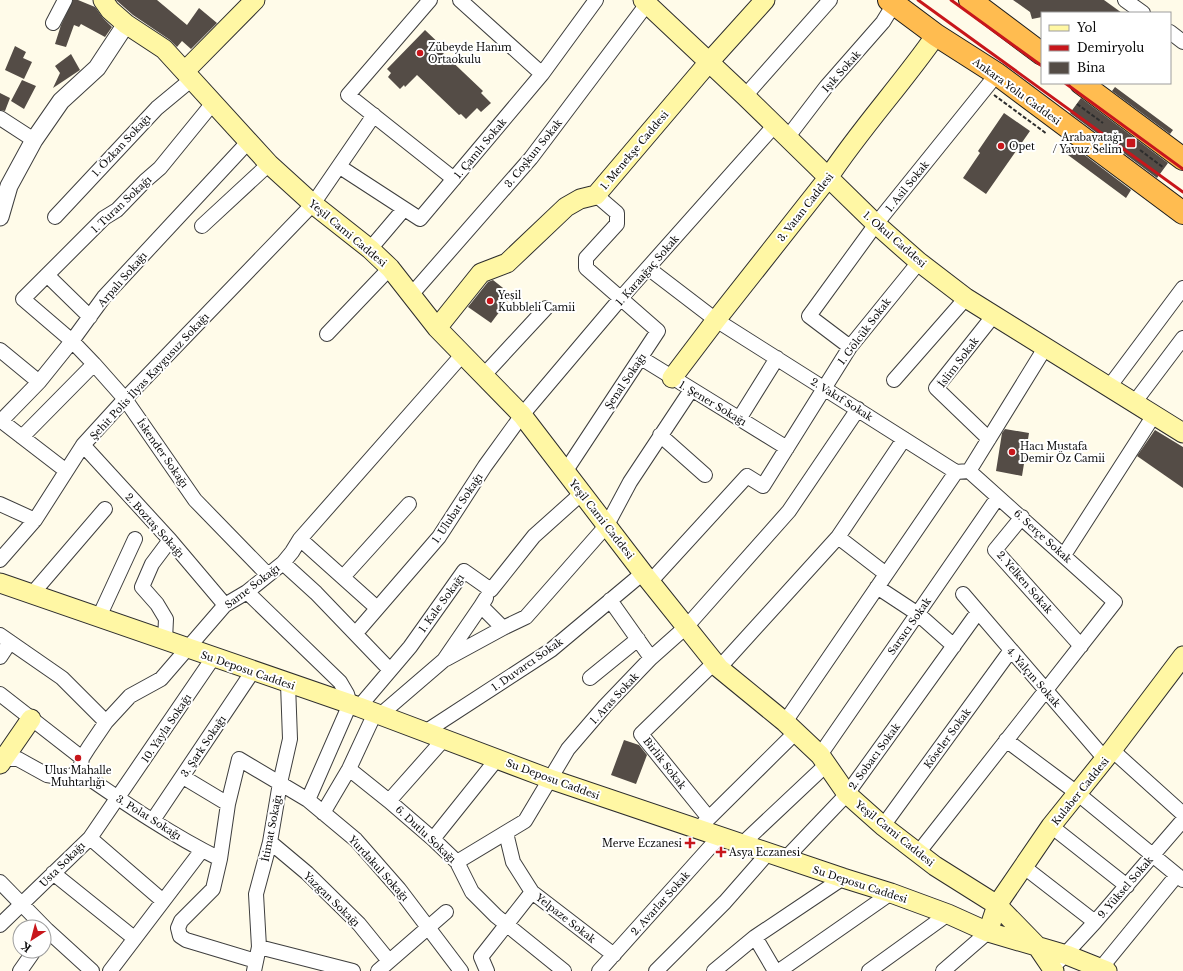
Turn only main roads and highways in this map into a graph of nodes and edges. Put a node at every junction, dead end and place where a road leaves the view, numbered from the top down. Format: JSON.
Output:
{"nodes":[{"id":1,"x":103,"y":0,"type":"edge"},
{"id":2,"x":255,"y":0,"type":"edge"},
{"id":3,"x":765,"y":0,"type":"edge"},
{"id":4,"x":970,"y":0,"type":"edge"},
{"id":5,"x":645,"y":2,"type":"edge"},
{"id":6,"x":891,"y":2,"type":"edge"},
{"id":7,"x":936,"y":35,"type":"junction"},
{"id":8,"x":1041,"y":53,"type":"edge"},
{"id":9,"x":709,"y":62,"type":"junction"},
{"id":10,"x":188,"y":75,"type":"junction"},
{"id":11,"x":1079,"y":93,"type":"edge"},
{"id":12,"x":1174,"y":163,"type":"edge"},
{"id":13,"x":828,"y":178,"type":"junction"},
{"id":14,"x":1183,"y":213,"type":"edge"},
{"id":15,"x":437,"y":328,"type":"junction"},
{"id":16,"x":672,"y":378,"type":"road end"},
{"id":17,"x":1183,"y":433,"type":"edge"},
{"id":18,"x":0,"y":583,"type":"edge"},
{"id":19,"x":1183,"y":656,"type":"edge"},
{"id":20,"x":31,"y":718,"type":"road end"},
{"id":21,"x":2,"y":762,"type":"edge"},
{"id":22,"x":998,"y":905,"type":"junction"},
{"id":23,"x":988,"y":932,"type":"junction"},
{"id":24,"x":1037,"y":946,"type":"junction"},
{"id":25,"x":1051,"y":970,"type":"edge"},
{"id":26,"x":1104,"y":970,"type":"edge"}],
"edges":[{"from":1,"to":10,"type":"main road","name":"Yeşil Cami Caddesi"},
{"from":2,"to":10,"type":"main road"},
{"from":3,"to":9,"type":"main road","name":"1. Menekşe Caddesi"},
{"from":4,"to":8,"type":"highway"},
{"from":5,"to":9,"type":"main road","name":"1. Okul Caddesi"},
{"from":6,"to":7,"type":"highway","name":"Ankara Yolu Caddesi"},
{"from":7,"to":13,"type":"main road","name":"3. Vatan Caddesi"},
{"from":7,"to":14,"type":"highway","name":"Ankara Yolu Caddesi"},
{"from":9,"to":13,"type":"main road","name":"1. Okul Caddesi"},
{"from":9,"to":15,"type":"main road","name":"1. Menekşe Caddesi"},
{"from":10,"to":15,"type":"main road","name":"Yeşil Cami Caddesi"},
{"from":11,"to":12,"type":"highway"},
{"from":13,"to":16,"type":"main road","name":"3. Vatan Caddesi"},
{"from":13,"to":17,"type":"main road","name":"1. Okul Caddesi"},
{"from":15,"to":22,"type":"main road","name":"Yeşil Cami Caddesi"},
{"from":18,"to":23,"type":"main road","name":"Su Deposu Caddesi"},
{"from":19,"to":22,"type":"main road","name":"Kulaber Caddesi"},
{"from":20,"to":21,"type":"main road"},
{"from":22,"to":23,"type":"main road","name":"Kulaber Caddesi"},
{"from":22,"to":24,"type":"main road","name":"Yeşil Cami Caddesi"},
{"from":23,"to":24,"type":"main road","name":"Su Deposu Caddesi"},
{"from":24,"to":25,"type":"main road","name":"Yeşil Cami Caddesi"},
{"from":24,"to":26,"type":"main road","name":"Su Deposu Caddesi"}]}
